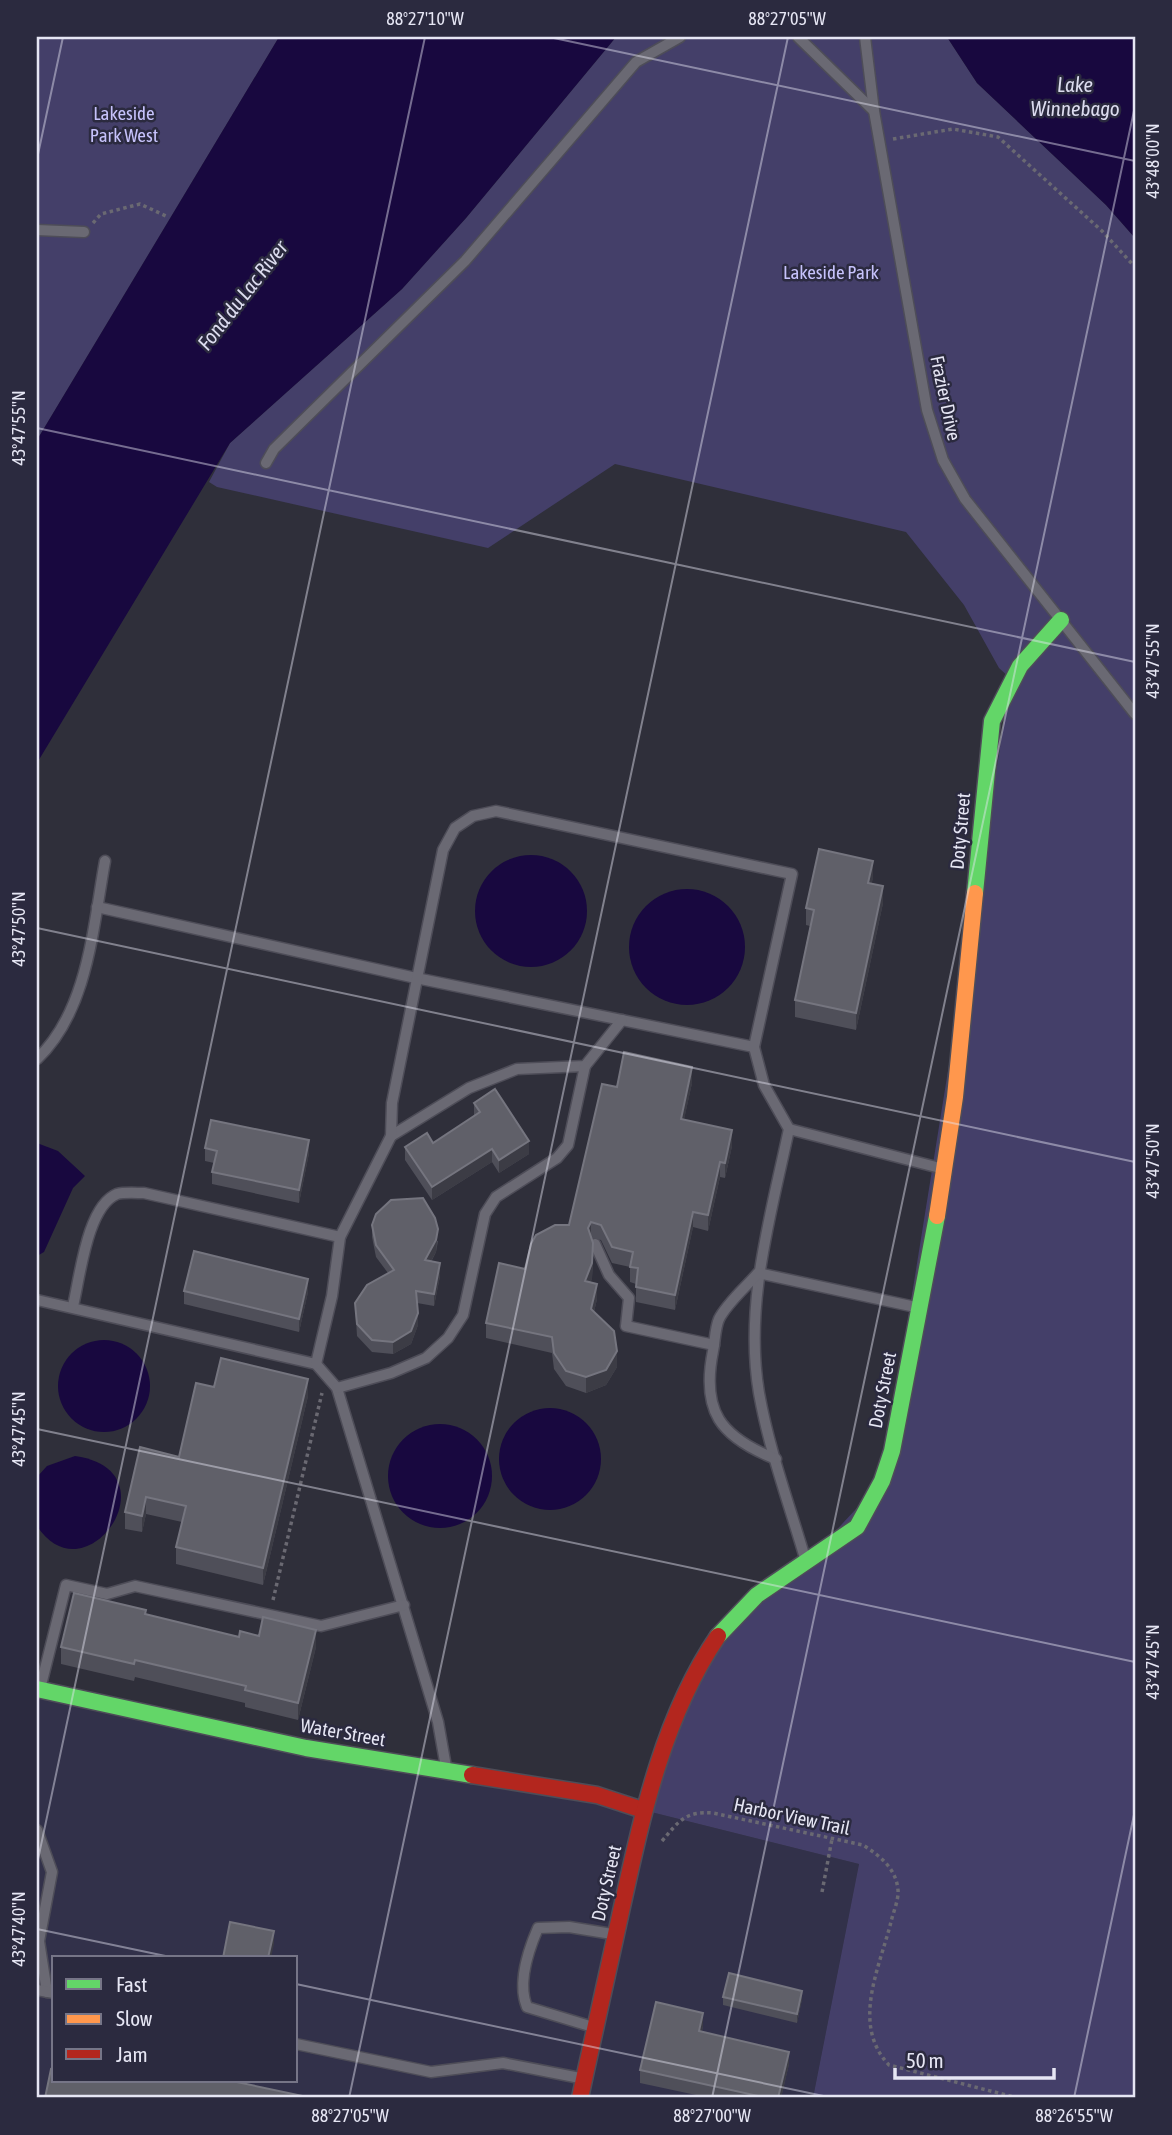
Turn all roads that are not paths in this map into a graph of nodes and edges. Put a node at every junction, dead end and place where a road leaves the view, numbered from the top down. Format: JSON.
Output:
{"nodes":[{"id":1,"x":680,"y":37,"type":"edge"},
{"id":2,"x":798,"y":37,"type":"edge"},
{"id":3,"x":865,"y":37,"type":"edge"},
{"id":4,"x":874,"y":111,"type":"junction"},
{"id":5,"x":37,"y":230,"type":"edge"},
{"id":6,"x":84,"y":232,"type":"road end"},
{"id":7,"x":266,"y":463,"type":"dead end"},
{"id":8,"x":1061,"y":620,"type":"junction"},
{"id":9,"x":1135,"y":713,"type":"edge"},
{"id":10,"x":105,"y":861,"type":"dead end"},
{"id":11,"x":97,"y":907,"type":"junction"},
{"id":12,"x":416,"y":978,"type":"junction"},
{"id":13,"x":622,"y":1020,"type":"junction"},
{"id":14,"x":754,"y":1047,"type":"junction"},
{"id":15,"x":37,"y":1059,"type":"edge"},
{"id":16,"x":585,"y":1066,"type":"junction"},
{"id":17,"x":789,"y":1129,"type":"junction"},
{"id":18,"x":391,"y":1136,"type":"junction"},
{"id":19,"x":944,"y":1169,"type":"junction"},
{"id":20,"x":340,"y":1237,"type":"junction"},
{"id":21,"x":595,"y":1244,"type":"edge"},
{"id":22,"x":758,"y":1273,"type":"junction"},
{"id":23,"x":37,"y":1300,"type":"edge"},
{"id":24,"x":73,"y":1306,"type":"junction"},
{"id":25,"x":920,"y":1308,"type":"junction"},
{"id":26,"x":714,"y":1345,"type":"junction"},
{"id":27,"x":316,"y":1364,"type":"junction"},
{"id":28,"x":337,"y":1388,"type":"junction"},
{"id":29,"x":776,"y":1459,"type":"junction"},
{"id":30,"x":805,"y":1560,"type":"junction"},
{"id":31,"x":404,"y":1605,"type":"junction"},
{"id":32,"x":38,"y":1689,"type":"edge"},
{"id":33,"x":447,"y":1771,"type":"junction"},
{"id":34,"x":643,"y":1810,"type":"junction"},
{"id":35,"x":37,"y":1830,"type":"edge"},
{"id":36,"x":616,"y":1935,"type":"junction"},
{"id":37,"x":46,"y":1992,"type":"edge"},
{"id":38,"x":596,"y":2028,"type":"junction"},
{"id":39,"x":298,"y":2044,"type":"edge"},
{"id":40,"x":584,"y":2079,"type":"junction"},
{"id":41,"x":580,"y":2098,"type":"edge"}],
"edges":[{"from":1,"to":7,"type":"lane"},
{"from":2,"to":4,"type":"lane"},
{"from":3,"to":4,"type":"lane","name":"Frazier Drive"},
{"from":4,"to":8,"type":"lane","name":"Frazier Drive"},
{"from":5,"to":6,"type":"lane"},
{"from":8,"to":9,"type":"lane","name":"Frazier Drive"},
{"from":8,"to":19,"type":"street","name":"Doty Street"},
{"from":10,"to":11,"type":"lane"},
{"from":11,"to":12,"type":"lane"},
{"from":11,"to":15,"type":"lane"},
{"from":12,"to":13,"type":"lane"},
{"from":12,"to":14,"type":"lane"},
{"from":12,"to":18,"type":"lane"},
{"from":13,"to":14,"type":"lane"},
{"from":13,"to":16,"type":"lane"},
{"from":14,"to":17,"type":"lane"},
{"from":16,"to":18,"type":"lane"},
{"from":16,"to":28,"type":"lane"},
{"from":17,"to":19,"type":"lane"},
{"from":17,"to":22,"type":"lane"},
{"from":18,"to":20,"type":"lane"},
{"from":19,"to":25,"type":"street","name":"Doty Street"},
{"from":20,"to":24,"type":"lane"},
{"from":20,"to":27,"type":"lane"},
{"from":21,"to":26,"type":"lane"},
{"from":22,"to":25,"type":"lane"},
{"from":22,"to":26,"type":"lane"},
{"from":22,"to":29,"type":"lane"},
{"from":23,"to":24,"type":"lane"},
{"from":24,"to":27,"type":"lane"},
{"from":25,"to":30,"type":"street","name":"Doty Street"},
{"from":26,"to":29,"type":"lane"},
{"from":27,"to":28,"type":"lane"},
{"from":28,"to":31,"type":"lane"},
{"from":29,"to":30,"type":"lane"},
{"from":30,"to":34,"type":"street","name":"Doty Street"},
{"from":31,"to":32,"type":"lane"},
{"from":31,"to":33,"type":"lane"},
{"from":32,"to":33,"type":"street","name":"Water Street"},
{"from":33,"to":34,"type":"street","name":"Water Street"},
{"from":34,"to":36,"type":"street","name":"Doty Street"},
{"from":35,"to":37,"type":"lane"},
{"from":36,"to":38,"type":"street","name":"Doty Street"},
{"from":36,"to":38,"type":"lane"},
{"from":38,"to":40,"type":"street","name":"Doty Street"},
{"from":39,"to":40,"type":"lane"},
{"from":40,"to":41,"type":"street","name":"Doty Street"}]}
